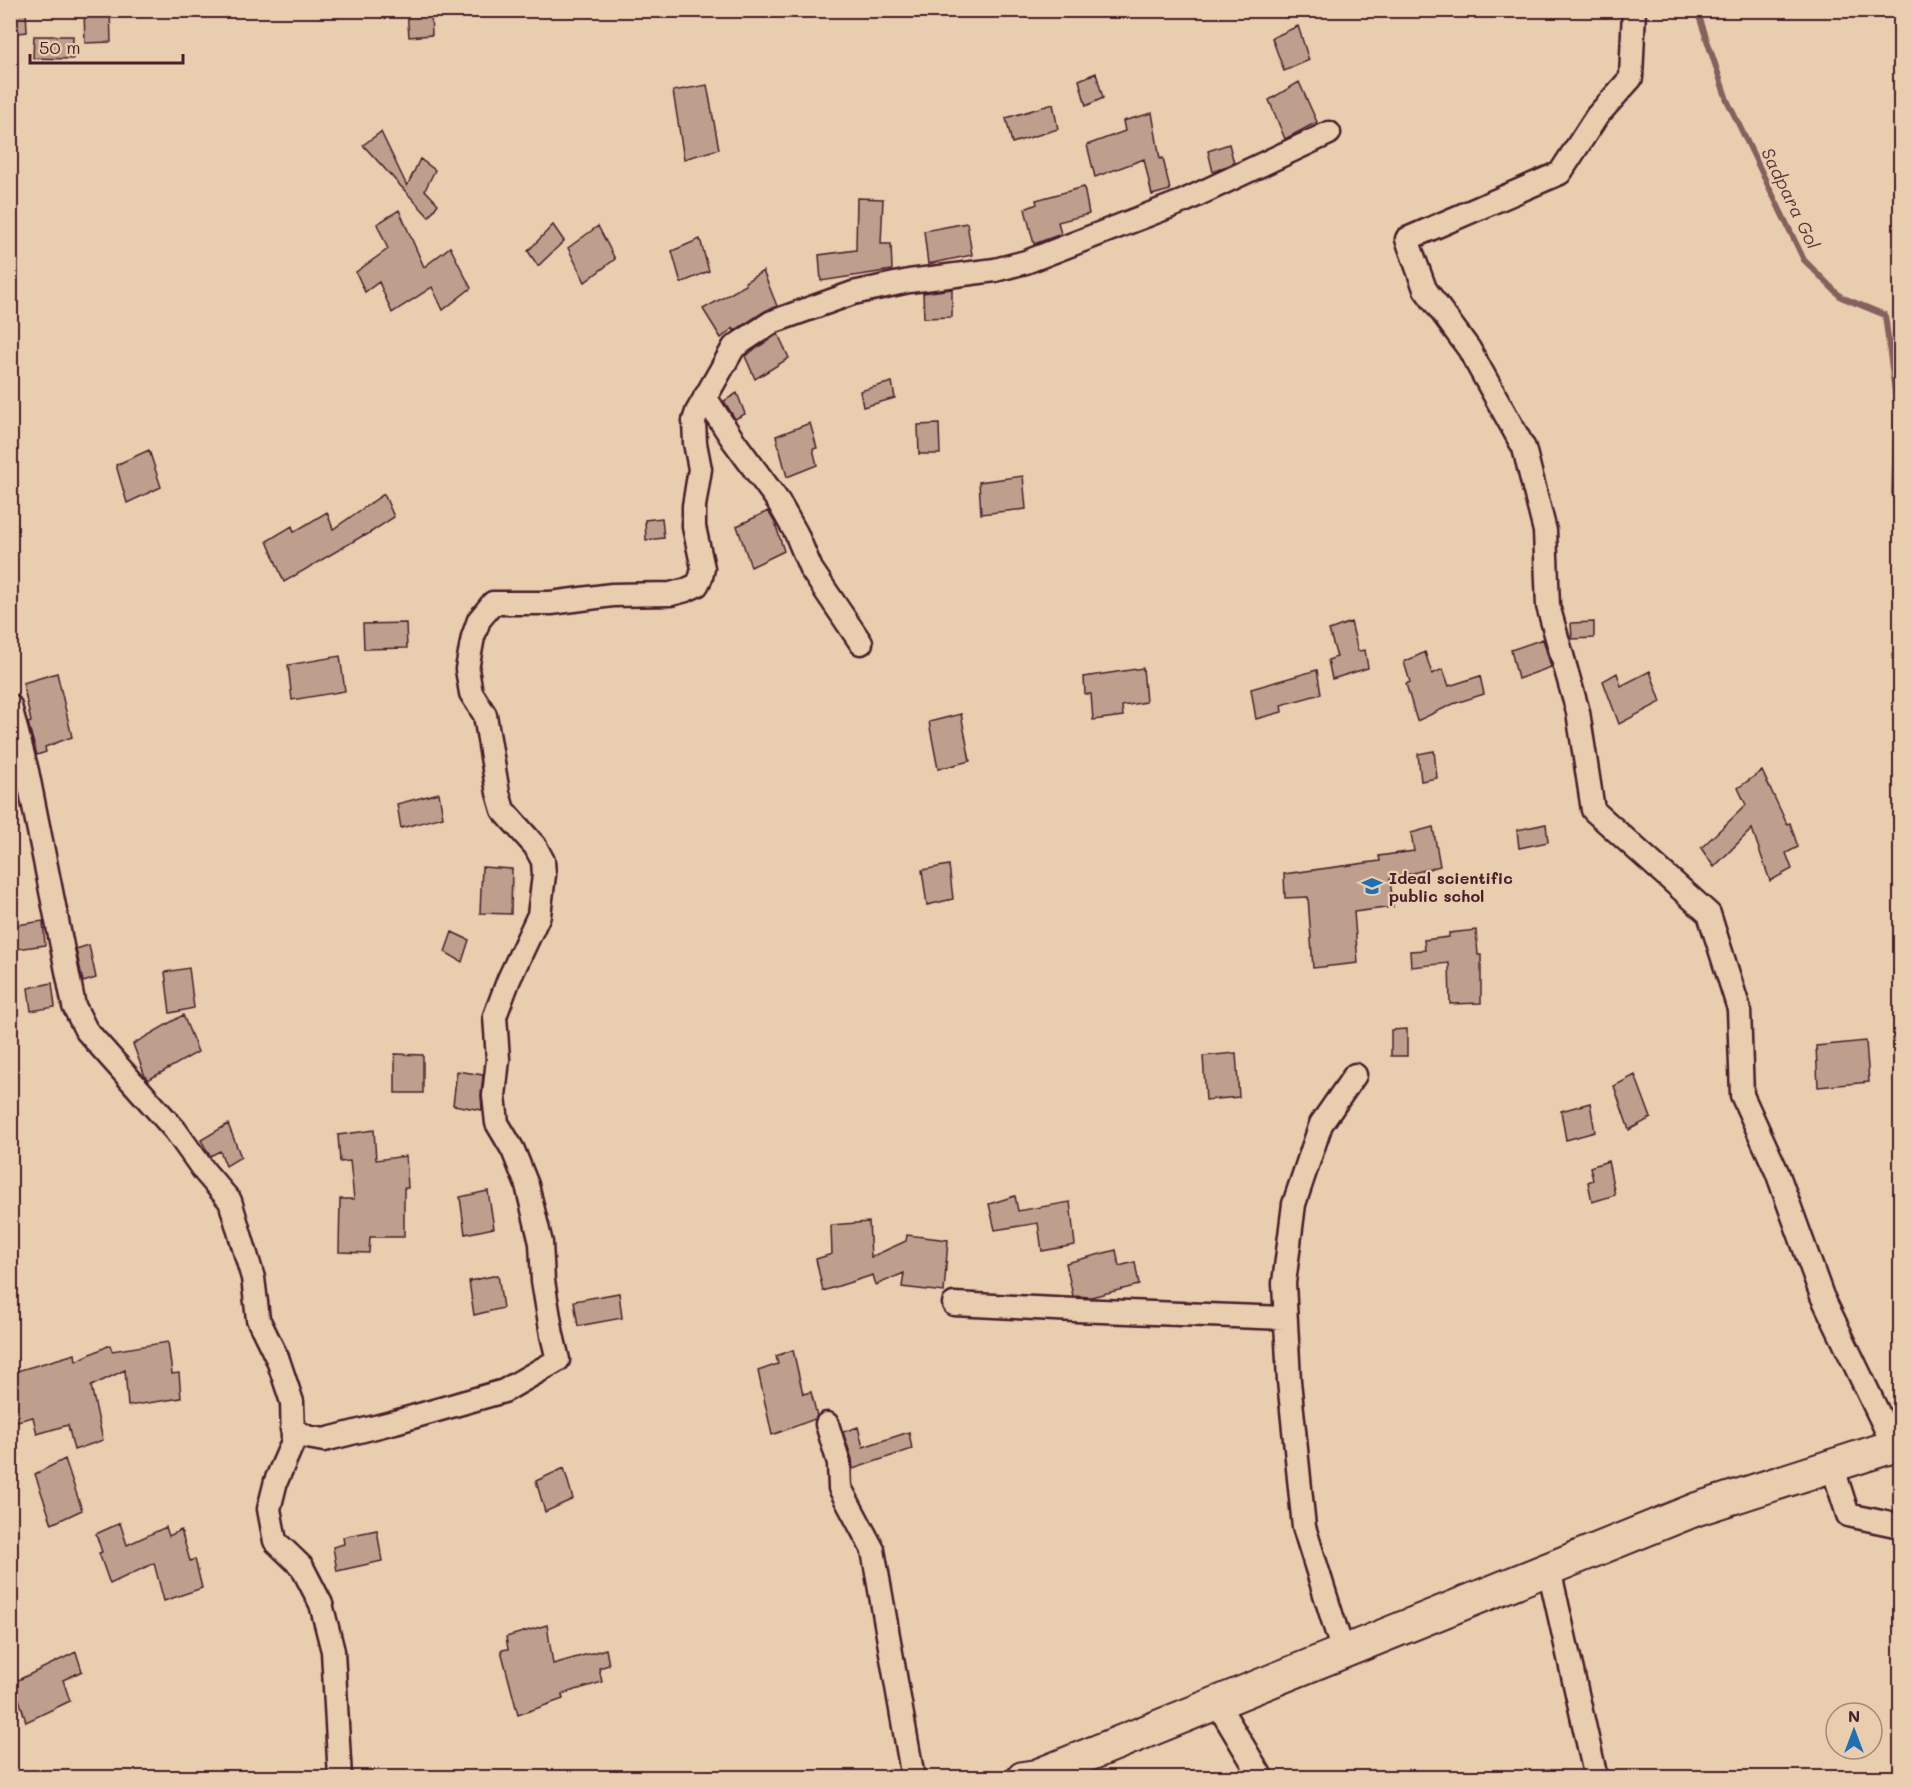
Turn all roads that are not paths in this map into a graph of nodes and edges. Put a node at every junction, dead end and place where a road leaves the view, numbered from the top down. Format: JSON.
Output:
{"nodes":[{"id":1,"x":1634,"y":10,"type":"edge"},
{"id":2,"x":1329,"y":133,"type":"dead end"},
{"id":3,"x":705,"y":397,"type":"junction"},
{"id":4,"x":861,"y":643,"type":"dead end"},
{"id":5,"x":10,"y":706,"type":"edge"},
{"id":6,"x":1355,"y":1075,"type":"dead end"},
{"id":7,"x":954,"y":1304,"type":"dead end"},
{"id":8,"x":1286,"y":1318,"type":"junction"},
{"id":9,"x":827,"y":1424,"type":"dead end"},
{"id":10,"x":292,"y":1430,"type":"junction"},
{"id":11,"x":1897,"y":1445,"type":"edge"},
{"id":12,"x":1832,"y":1465,"type":"junction"},
{"id":13,"x":1900,"y":1526,"type":"edge"},
{"id":14,"x":1549,"y":1569,"type":"junction"},
{"id":15,"x":1343,"y":1652,"type":"junction"},
{"id":16,"x":1217,"y":1703,"type":"junction"},
{"id":17,"x":1032,"y":1777,"type":"edge"},
{"id":18,"x":340,"y":1778,"type":"edge"},
{"id":19,"x":913,"y":1778,"type":"edge"},
{"id":20,"x":1262,"y":1778,"type":"edge"},
{"id":21,"x":1596,"y":1778,"type":"edge"}],
"edges":[{"from":1,"to":11,"type":"street"},
{"from":2,"to":3,"type":"street"},
{"from":3,"to":4,"type":"street"},
{"from":3,"to":10,"type":"street"},
{"from":5,"to":10,"type":"street"},
{"from":6,"to":8,"type":"street"},
{"from":7,"to":8,"type":"street"},
{"from":8,"to":15,"type":"street"},
{"from":9,"to":19,"type":"street"},
{"from":10,"to":18,"type":"street"},
{"from":11,"to":12,"type":"main road"},
{"from":12,"to":13,"type":"street"},
{"from":12,"to":14,"type":"main road"},
{"from":14,"to":15,"type":"main road"},
{"from":14,"to":21,"type":"street"},
{"from":15,"to":16,"type":"main road"},
{"from":16,"to":17,"type":"main road"},
{"from":16,"to":20,"type":"street"}]}
